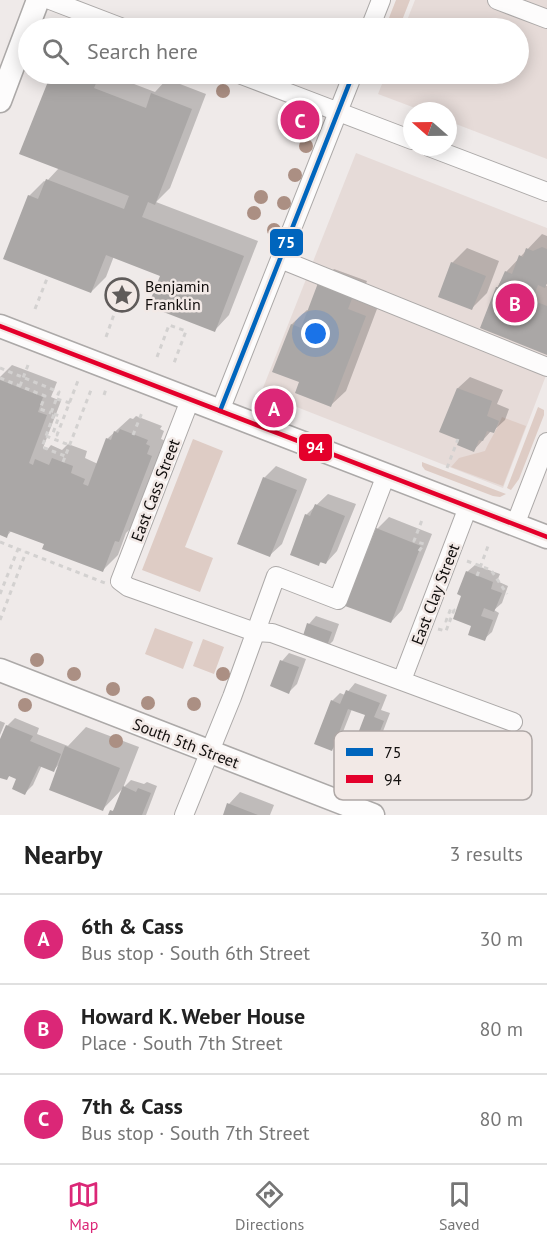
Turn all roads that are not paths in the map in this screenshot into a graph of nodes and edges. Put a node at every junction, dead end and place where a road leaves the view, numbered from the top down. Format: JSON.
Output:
{"nodes":[{"id":1,"x":38,"y":0,"type":"edge"},
{"id":2,"x":50,"y":0,"type":"edge"},
{"id":3,"x":381,"y":0,"type":"edge"},
{"id":4,"x":497,"y":0,"type":"edge"},
{"id":5,"x":31,"y":18,"type":"edge"},
{"id":6,"x":97,"y":18,"type":"edge"},
{"id":7,"x":374,"y":18,"type":"edge"},
{"id":8,"x":547,"y":19,"type":"edge"},
{"id":9,"x":18,"y":53,"type":"edge"},
{"id":10,"x":264,"y":84,"type":"edge"},
{"id":11,"x":349,"y":84,"type":"edge"},
{"id":12,"x":0,"y":100,"type":"edge"},
{"id":13,"x":338,"y":112,"type":"junction"},
{"id":14,"x":403,"y":137,"type":"edge"},
{"id":15,"x":453,"y":156,"type":"edge"},
{"id":16,"x":547,"y":192,"type":"edge"},
{"id":17,"x":280,"y":259,"type":"junction"},
{"id":18,"x":0,"y":326,"type":"edge"},
{"id":19,"x":547,"y":367,"type":"edge"},
{"id":20,"x":190,"y":400,"type":"junction"},
{"id":21,"x":220,"y":411,"type":"junction"},
{"id":22,"x":547,"y":442,"type":"edge"},
{"id":23,"x":386,"y":475,"type":"junction"},
{"id":24,"x":468,"y":507,"type":"junction"},
{"id":25,"x":516,"y":525,"type":"junction"},
{"id":26,"x":547,"y":537,"type":"edge"},
{"id":27,"x":255,"y":633,"type":"junction"},
{"id":28,"x":0,"y":670,"type":"edge"},
{"id":29,"x":402,"y":681,"type":"junction"},
{"id":30,"x":513,"y":722,"type":"dead end"},
{"id":31,"x":210,"y":752,"type":"junction"},
{"id":32,"x":184,"y":815,"type":"edge"},
{"id":33,"x":372,"y":815,"type":"edge"}],
"edges":[{"from":1,"to":5,"type":"main road"},
{"from":2,"to":6,"type":"street"},
{"from":3,"to":7,"type":"street"},
{"from":4,"to":8,"type":"street"},
{"from":9,"to":12,"type":"main road"},
{"from":10,"to":13,"type":"street"},
{"from":11,"to":13,"type":"street"},
{"from":13,"to":14,"type":"street"},
{"from":13,"to":17,"type":"street"},
{"from":15,"to":16,"type":"street"},
{"from":17,"to":19,"type":"street"},
{"from":17,"to":21,"type":"street"},
{"from":18,"to":20,"type":"main road"},
{"from":20,"to":21,"type":"main road"},
{"from":20,"to":27,"type":"street","name":"East Cass Street"},
{"from":21,"to":23,"type":"main road"},
{"from":22,"to":25,"type":"street"},
{"from":23,"to":24,"type":"main road"},
{"from":23,"to":27,"type":"street"},
{"from":24,"to":25,"type":"main road"},
{"from":24,"to":29,"type":"street","name":"East Clay Street"},
{"from":25,"to":26,"type":"main road"},
{"from":27,"to":29,"type":"street"},
{"from":27,"to":31,"type":"street"},
{"from":28,"to":31,"type":"main road","name":"South 5th Street"},
{"from":29,"to":30,"type":"street"},
{"from":31,"to":32,"type":"street"},
{"from":31,"to":33,"type":"main road","name":"South 5th Street"}]}
